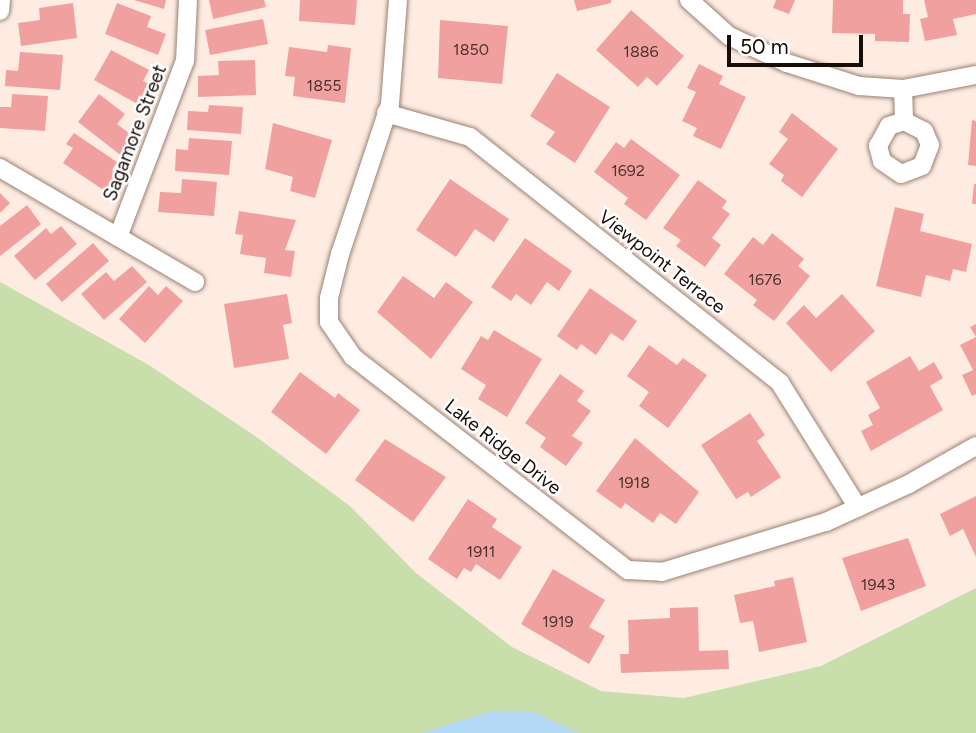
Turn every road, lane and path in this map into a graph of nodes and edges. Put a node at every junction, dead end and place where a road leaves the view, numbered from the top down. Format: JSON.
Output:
{"nodes":[{"id":1,"x":1,"y":0,"type":"edge"},
{"id":2,"x":188,"y":0,"type":"edge"},
{"id":3,"x":398,"y":0,"type":"edge"},
{"id":4,"x":689,"y":0,"type":"edge"},
{"id":5,"x":0,"y":11,"type":"edge"},
{"id":6,"x":976,"y":75,"type":"edge"},
{"id":7,"x":903,"y":89,"type":"junction"},
{"id":8,"x":387,"y":113,"type":"junction"},
{"id":9,"x":904,"y":121,"type":"dead end"},
{"id":10,"x":0,"y":168,"type":"edge"},
{"id":11,"x":118,"y":237,"type":"junction"},
{"id":12,"x":195,"y":282,"type":"dead end"},
{"id":13,"x":976,"y":446,"type":"edge"},
{"id":14,"x":858,"y":508,"type":"junction"}],
"edges":[{"from":1,"to":5,"type":"street"},
{"from":2,"to":11,"type":"street","name":"Sagamore Street"},
{"from":3,"to":8,"type":"street","name":"Lake Ridge Drive"},
{"from":4,"to":7,"type":"street"},
{"from":6,"to":7,"type":"street"},
{"from":7,"to":9,"type":"street"},
{"from":8,"to":14,"type":"street","name":"Viewpoint Terrace"},
{"from":8,"to":14,"type":"street","name":"Lake Ridge Drive"},
{"from":10,"to":11,"type":"street"},
{"from":11,"to":12,"type":"street"},
{"from":13,"to":14,"type":"street","name":"Lake Ridge Drive"}]}
